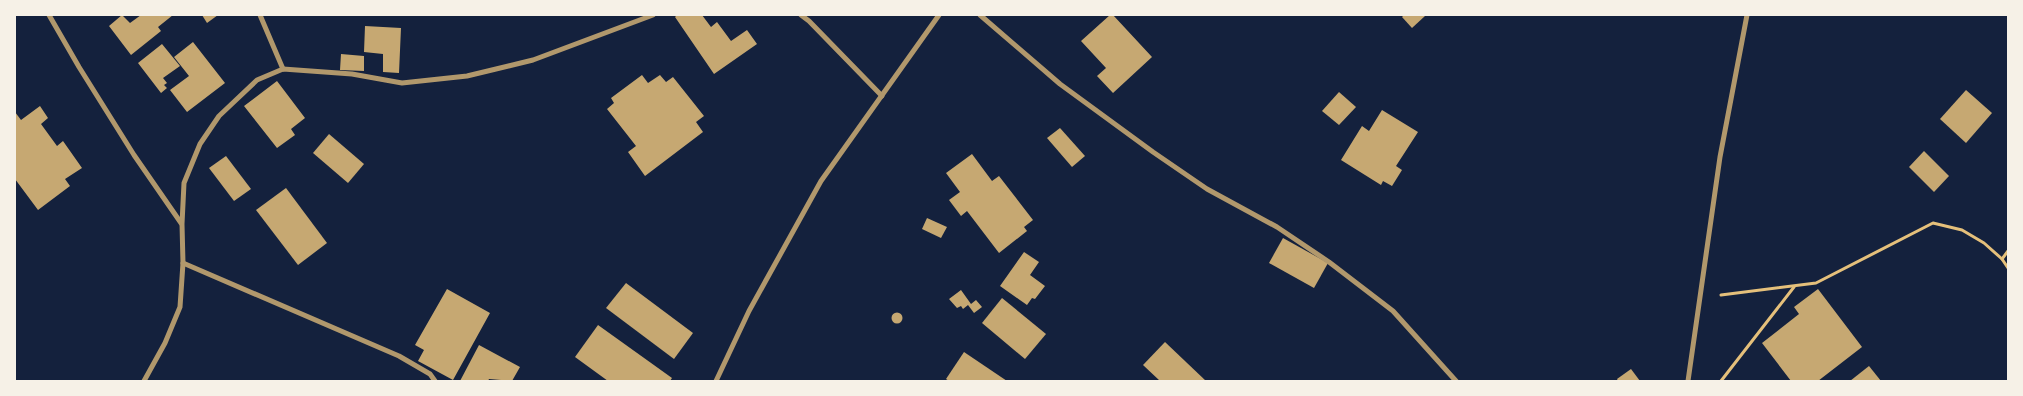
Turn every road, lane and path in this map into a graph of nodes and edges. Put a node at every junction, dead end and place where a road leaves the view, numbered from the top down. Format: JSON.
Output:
{"nodes":[{"id":1,"x":49,"y":15,"type":"edge"},
{"id":2,"x":260,"y":15,"type":"edge"},
{"id":3,"x":653,"y":15,"type":"edge"},
{"id":4,"x":801,"y":15,"type":"edge"},
{"id":5,"x":940,"y":15,"type":"edge"},
{"id":6,"x":980,"y":15,"type":"edge"},
{"id":7,"x":1747,"y":15,"type":"edge"},
{"id":8,"x":283,"y":69,"type":"junction"},
{"id":9,"x":882,"y":96,"type":"junction"},
{"id":10,"x":182,"y":224,"type":"junction"},
{"id":11,"x":2008,"y":250,"type":"edge"},
{"id":12,"x":2002,"y":259,"type":"junction"},
{"id":13,"x":184,"y":263,"type":"junction"},
{"id":14,"x":2008,"y":268,"type":"edge"},
{"id":15,"x":1795,"y":286,"type":"junction"},
{"id":16,"x":1700,"y":298,"type":"junction"},
{"id":17,"x":144,"y":381,"type":"edge"},
{"id":18,"x":435,"y":381,"type":"edge"},
{"id":19,"x":716,"y":381,"type":"edge"},
{"id":20,"x":1456,"y":381,"type":"edge"},
{"id":21,"x":1688,"y":381,"type":"edge"},
{"id":22,"x":1721,"y":381,"type":"edge"}],
"edges":[{"from":1,"to":10,"type":"street"},
{"from":2,"to":8,"type":"street"},
{"from":3,"to":8,"type":"street"},
{"from":4,"to":9,"type":"street"},
{"from":5,"to":9,"type":"street"},
{"from":6,"to":20,"type":"street"},
{"from":7,"to":16,"type":"street"},
{"from":8,"to":10,"type":"street"},
{"from":9,"to":19,"type":"street"},
{"from":10,"to":13,"type":"street"},
{"from":11,"to":12,"type":"path"},
{"from":12,"to":14,"type":"path"},
{"from":12,"to":15,"type":"path"},
{"from":13,"to":17,"type":"street"},
{"from":13,"to":18,"type":"street"},
{"from":15,"to":16,"type":"path"},
{"from":15,"to":22,"type":"path"},
{"from":16,"to":21,"type":"street"}]}
